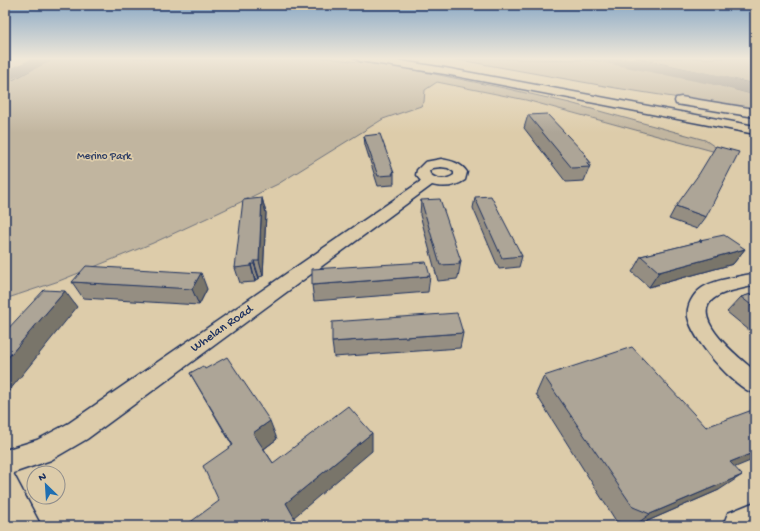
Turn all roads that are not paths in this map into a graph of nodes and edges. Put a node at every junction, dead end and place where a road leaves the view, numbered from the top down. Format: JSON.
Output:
{"nodes":[{"id":1,"x":496,"y":83,"type":"edge"},
{"id":2,"x":506,"y":83,"type":"edge"},
{"id":3,"x":552,"y":83,"type":"edge"},
{"id":4,"x":666,"y":98,"type":"dead end"},
{"id":5,"x":755,"y":113,"type":"edge"},
{"id":6,"x":755,"y":120,"type":"edge"},
{"id":7,"x":755,"y":130,"type":"edge"},
{"id":8,"x":755,"y":141,"type":"edge"},
{"id":9,"x":430,"y":180,"type":"dead end"},
{"id":10,"x":755,"y":279,"type":"edge"},
{"id":11,"x":755,"y":384,"type":"edge"},
{"id":12,"x":5,"y":462,"type":"edge"},
{"id":13,"x":5,"y":483,"type":"edge"},
{"id":14,"x":755,"y":520,"type":"edge"},
{"id":15,"x":27,"y":526,"type":"edge"},
{"id":16,"x":741,"y":526,"type":"edge"}],
"edges":[{"from":1,"to":8,"type":"main road"},
{"from":2,"to":7,"type":"main road"},
{"from":3,"to":6,"type":"main road"},
{"from":4,"to":5,"type":"main road"},
{"from":9,"to":12,"type":"street","name":"Whelan Road"},
{"from":10,"to":11,"type":"street"},
{"from":13,"to":15,"type":"street"},
{"from":14,"to":16,"type":"main road"}]}
